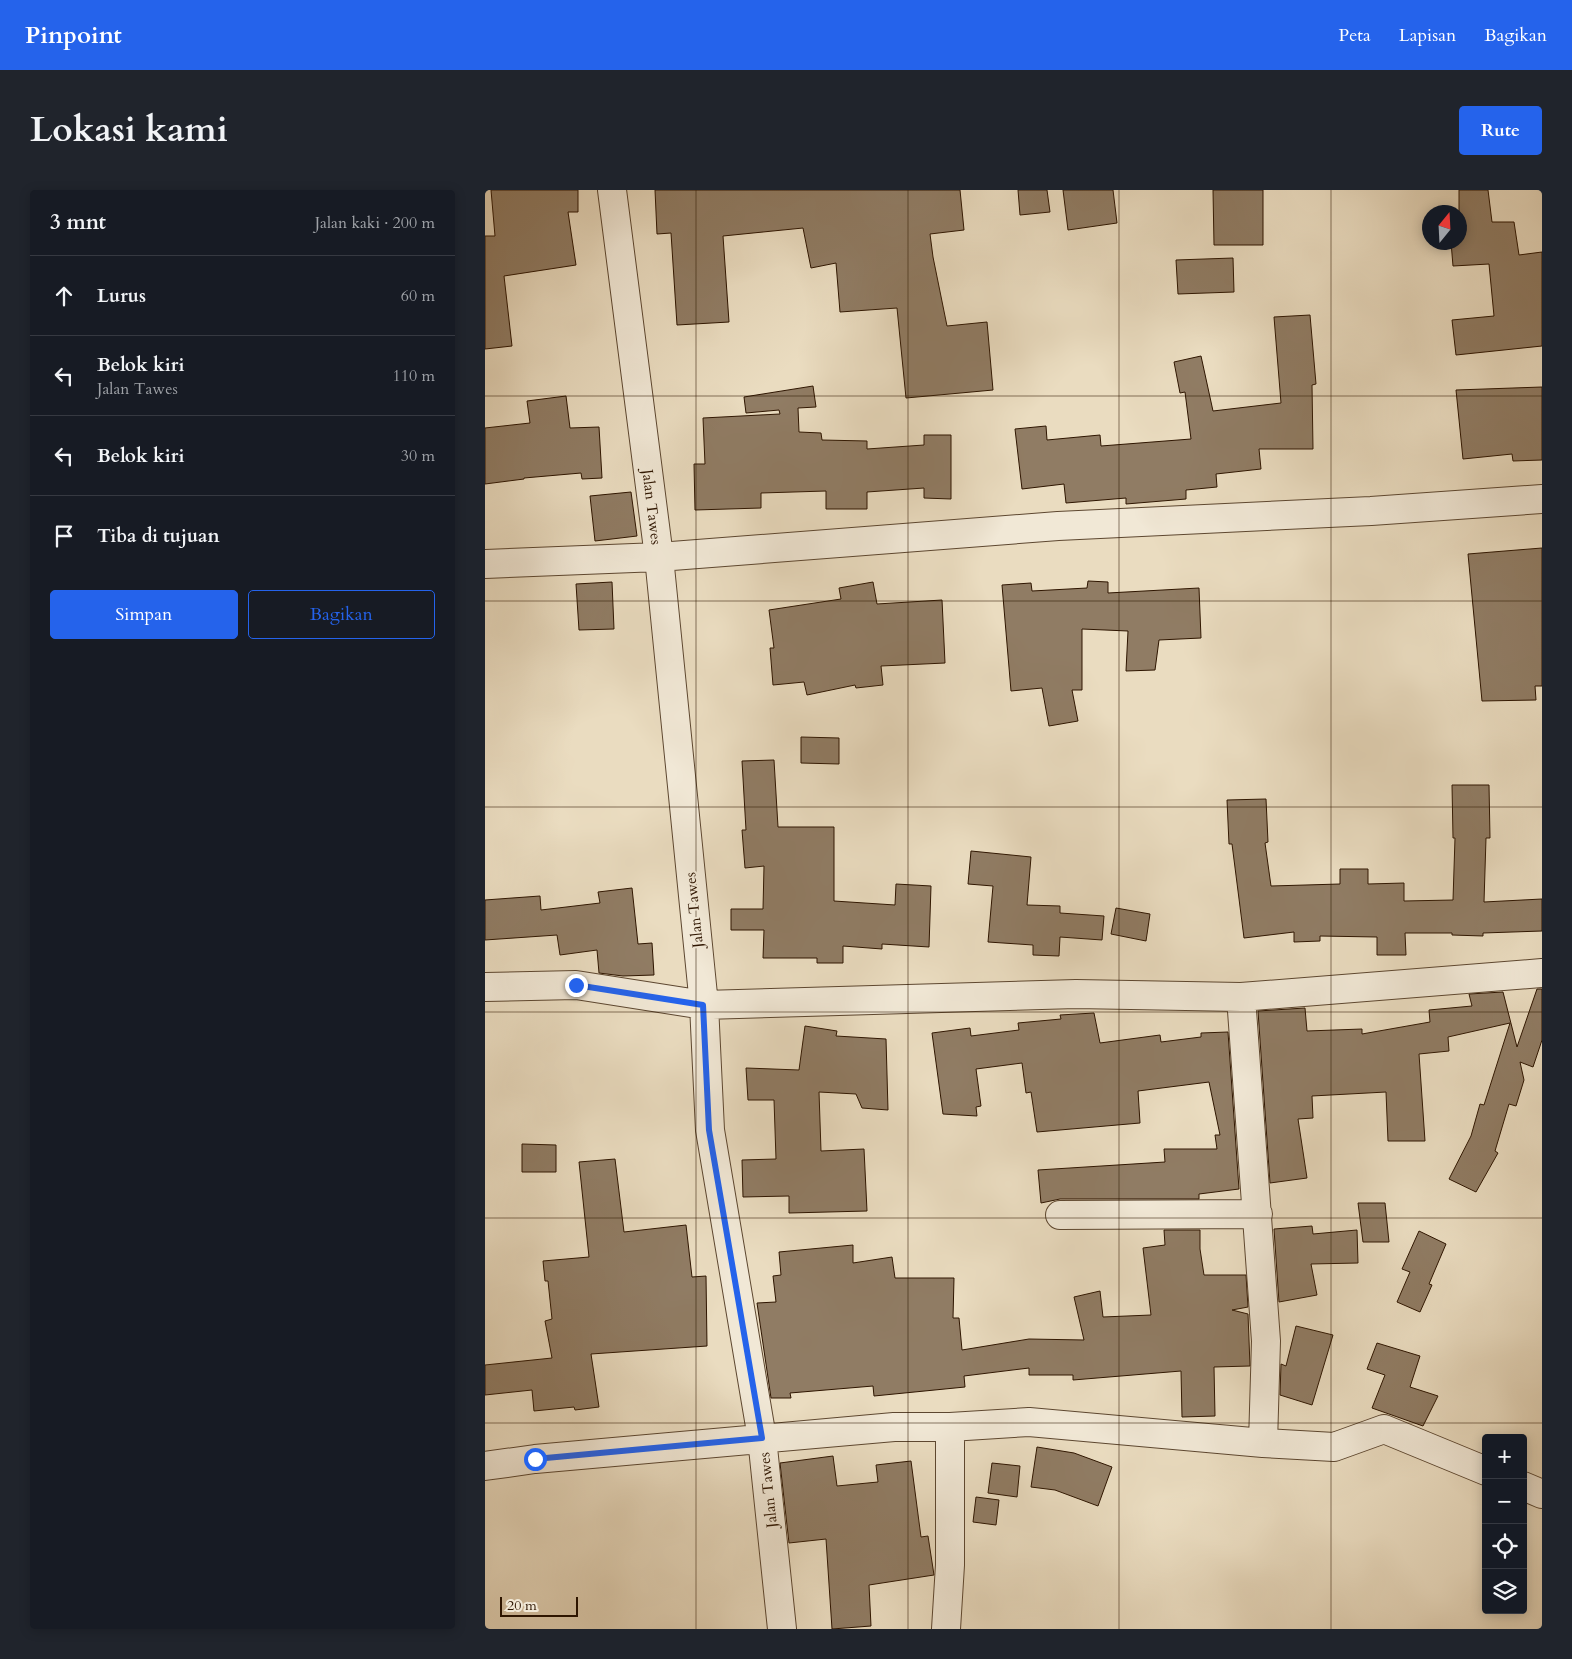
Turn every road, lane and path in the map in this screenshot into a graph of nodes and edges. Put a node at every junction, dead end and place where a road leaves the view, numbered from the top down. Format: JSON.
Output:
{"nodes":[{"id":1,"x":611,"y":190,"type":"edge"},
{"id":2,"x":1542,"y":499,"type":"edge"},
{"id":3,"x":659,"y":557,"type":"junction"},
{"id":4,"x":485,"y":564,"type":"edge"},
{"id":5,"x":1542,"y":974,"type":"edge"},
{"id":6,"x":485,"y":987,"type":"edge"},
{"id":7,"x":1241,"y":997,"type":"junction"},
{"id":8,"x":703,"y":1005,"type":"junction"},
{"id":9,"x":1258,"y":1214,"type":"junction"},
{"id":10,"x":1060,"y":1215,"type":"dead end"},
{"id":11,"x":950,"y":1427,"type":"junction"},
{"id":12,"x":762,"y":1438,"type":"junction"},
{"id":13,"x":1263,"y":1443,"type":"junction"},
{"id":14,"x":485,"y":1466,"type":"edge"},
{"id":15,"x":1482,"y":1469,"type":"edge"},
{"id":16,"x":1527,"y":1488,"type":"edge"},
{"id":17,"x":1542,"y":1494,"type":"edge"},
{"id":18,"x":782,"y":1629,"type":"edge"},
{"id":19,"x":946,"y":1629,"type":"edge"}],
"edges":[{"from":1,"to":3,"type":"street","name":"Jalan Tawes"},
{"from":2,"to":3,"type":"street"},
{"from":3,"to":4,"type":"street"},
{"from":3,"to":8,"type":"street","name":"Jalan Tawes"},
{"from":5,"to":7,"type":"street"},
{"from":6,"to":8,"type":"street"},
{"from":7,"to":8,"type":"street"},
{"from":7,"to":9,"type":"street"},
{"from":8,"to":12,"type":"street","name":"Jalan Tawes"},
{"from":9,"to":10,"type":"street"},
{"from":9,"to":13,"type":"street"},
{"from":11,"to":12,"type":"street"},
{"from":11,"to":13,"type":"street"},
{"from":11,"to":19,"type":"street"},
{"from":12,"to":14,"type":"street"},
{"from":12,"to":18,"type":"street","name":"Jalan Tawes"},
{"from":13,"to":15,"type":"street"},
{"from":16,"to":17,"type":"street"}]}
